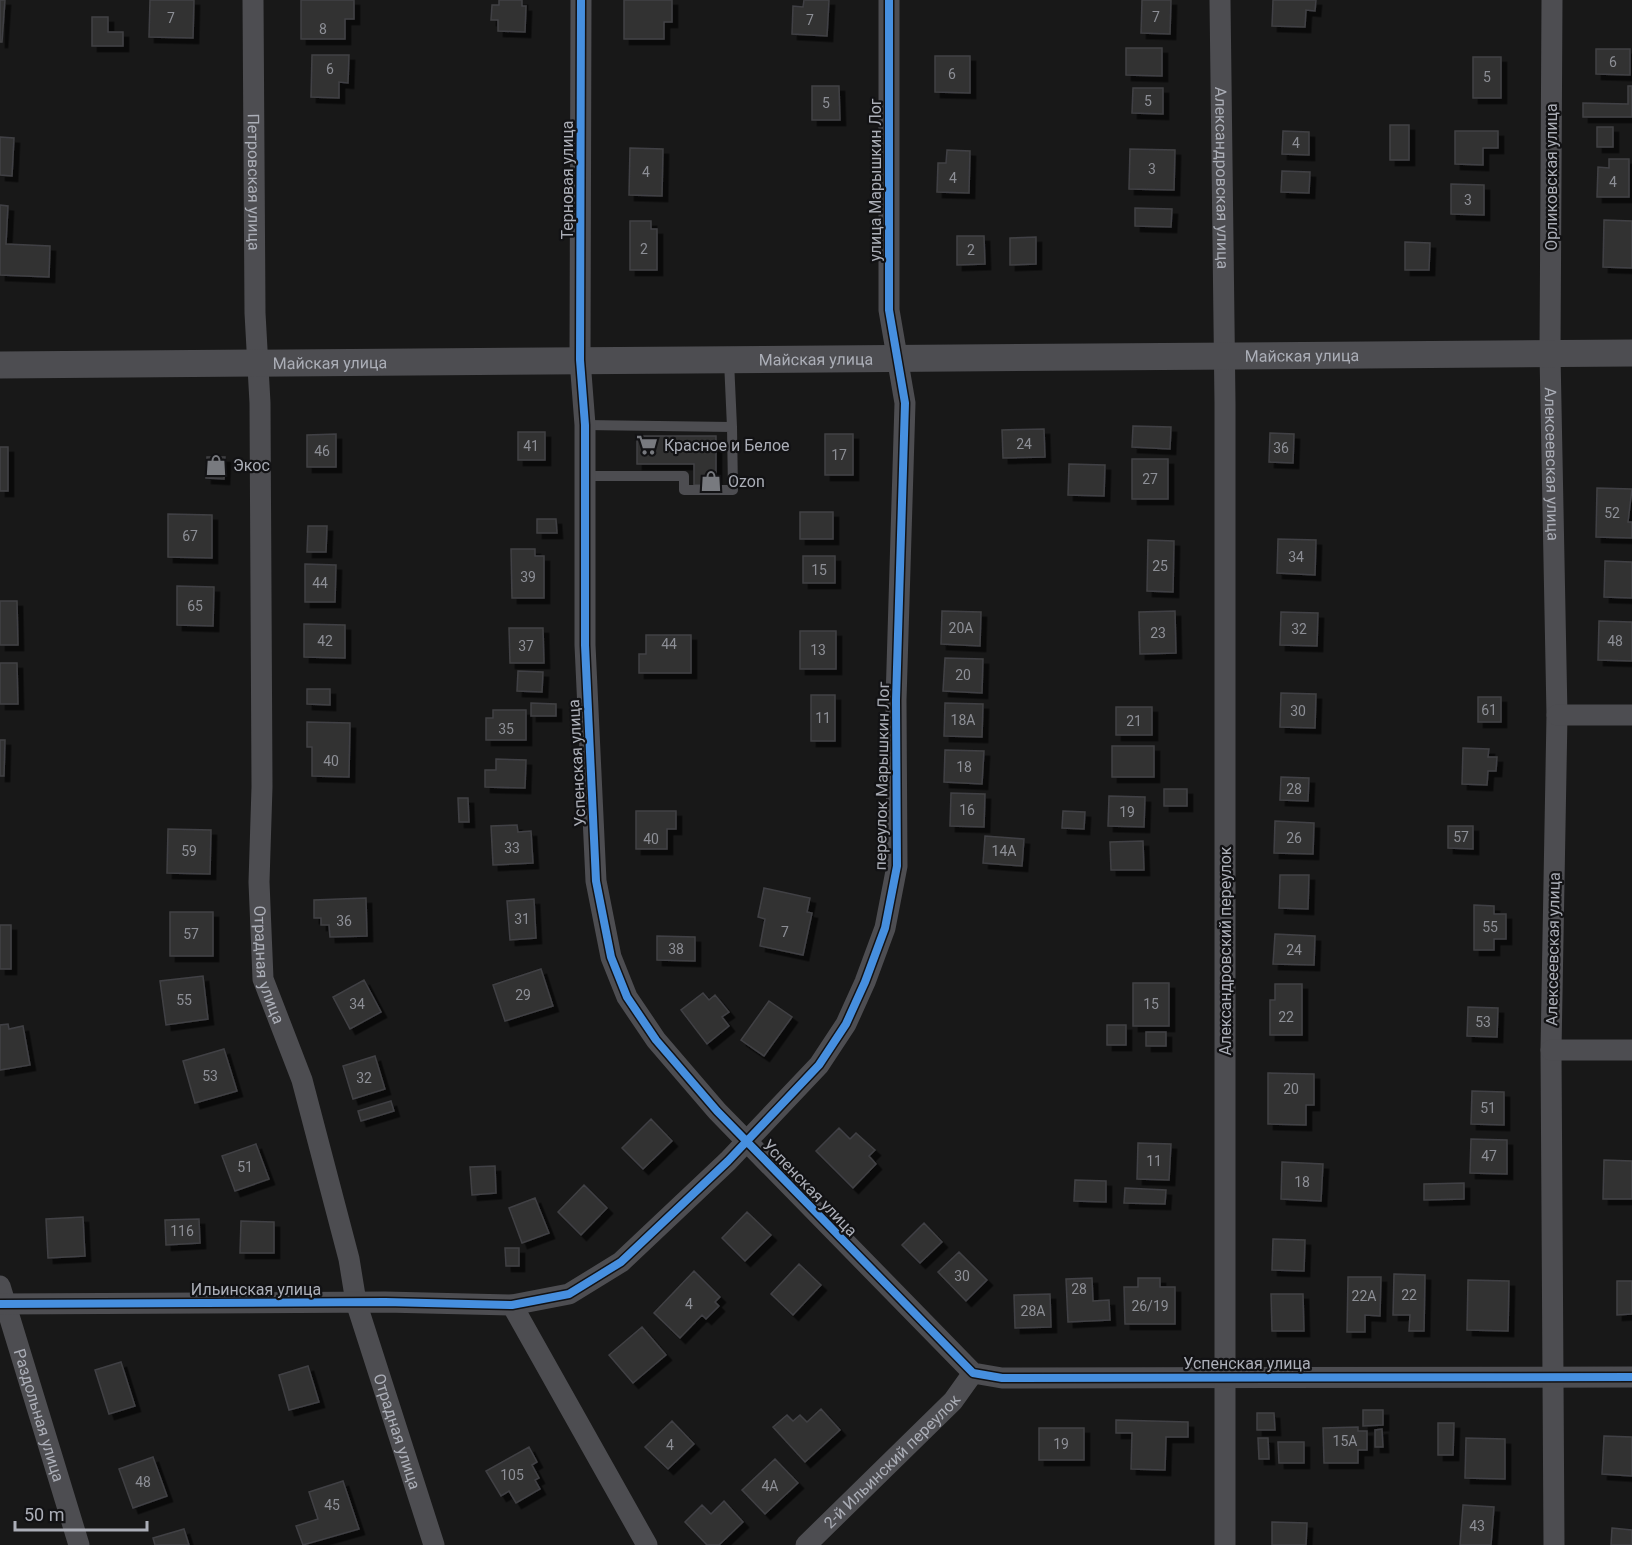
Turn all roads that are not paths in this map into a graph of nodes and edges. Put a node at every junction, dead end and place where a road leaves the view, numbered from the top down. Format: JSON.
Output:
{"nodes":[{"id":1,"x":252,"y":0,"type":"edge"},
{"id":2,"x":581,"y":0,"type":"edge"},
{"id":3,"x":889,"y":0,"type":"edge"},
{"id":4,"x":1220,"y":0,"type":"edge"},
{"id":5,"x":1552,"y":0,"type":"edge"},
{"id":6,"x":1632,"y":353,"type":"edge"},
{"id":7,"x":1550,"y":354,"type":"junction"},
{"id":8,"x":1224,"y":357,"type":"junction"},
{"id":9,"x":580,"y":360,"type":"junction"},
{"id":10,"x":729,"y":360,"type":"junction"},
{"id":11,"x":897,"y":360,"type":"junction"},
{"id":12,"x":258,"y":361,"type":"junction"},
{"id":13,"x":0,"y":365,"type":"edge"},
{"id":14,"x":585,"y":425,"type":"junction"},
{"id":15,"x":732,"y":427,"type":"junction"},
{"id":16,"x":585,"y":476,"type":"junction"},
{"id":17,"x":1557,"y":715,"type":"junction"},
{"id":18,"x":1632,"y":715,"type":"edge"},
{"id":19,"x":1551,"y":1050,"type":"junction"},
{"id":20,"x":1632,"y":1050,"type":"edge"},
{"id":21,"x":747,"y":1141,"type":"junction"},
{"id":22,"x":2,"y":1298,"type":"edge"},
{"id":23,"x":356,"y":1302,"type":"junction"},
{"id":24,"x":512,"y":1305,"type":"junction"},
{"id":25,"x":973,"y":1373,"type":"junction"},
{"id":26,"x":1226,"y":1376,"type":"junction"},
{"id":27,"x":1632,"y":1377,"type":"edge"},
{"id":28,"x":1554,"y":1378,"type":"junction"},
{"id":29,"x":79,"y":1545,"type":"edge"},
{"id":30,"x":434,"y":1545,"type":"edge"},
{"id":31,"x":647,"y":1545,"type":"edge"},
{"id":32,"x":806,"y":1545,"type":"edge"},
{"id":33,"x":1225,"y":1545,"type":"edge"},
{"id":34,"x":1554,"y":1545,"type":"edge"}],
"edges":[{"from":1,"to":12,"type":"street","name":"Петровская улица"},
{"from":2,"to":9,"type":"street","name":"Терновая улица"},
{"from":3,"to":11,"type":"street","name":"улица Марышкин Лог"},
{"from":4,"to":8,"type":"street","name":"Александровская улица"},
{"from":5,"to":7,"type":"street","name":"Орликовская улица"},
{"from":6,"to":7,"type":"street","name":"Майская улица"},
{"from":7,"to":8,"type":"street","name":"Майская улица"},
{"from":7,"to":17,"type":"street","name":"Алексеевская улица"},
{"from":8,"to":11,"type":"street","name":"Майская улица"},
{"from":8,"to":26,"type":"street","name":"Александровский переулок"},
{"from":9,"to":10,"type":"street","name":"Майская улица"},
{"from":9,"to":12,"type":"street","name":"Майская улица"},
{"from":9,"to":14,"type":"street","name":"Успенская улица"},
{"from":10,"to":11,"type":"street","name":"Майская улица"},
{"from":10,"to":15,"type":"lane"},
{"from":11,"to":21,"type":"street","name":"переулок Марышкин Лог"},
{"from":12,"to":13,"type":"street","name":"Майская улица"},
{"from":12,"to":23,"type":"street","name":"Отрадная улица"},
{"from":14,"to":15,"type":"lane"},
{"from":14,"to":16,"type":"street","name":"Успенская улица"},
{"from":15,"to":16,"type":"lane"},
{"from":16,"to":21,"type":"street","name":"Успенская улица"},
{"from":17,"to":18,"type":"street"},
{"from":17,"to":19,"type":"street","name":"Алексеевская улица"},
{"from":19,"to":20,"type":"street"},
{"from":19,"to":28,"type":"street","name":"Алексеевская улица"},
{"from":21,"to":24,"type":"street","name":"переулок Марышкин Лог"},
{"from":21,"to":25,"type":"street","name":"Успенская улица"},
{"from":22,"to":23,"type":"street","name":"Ильинская улица"},
{"from":22,"to":29,"type":"street","name":"Раздольная улица"},
{"from":23,"to":24,"type":"street","name":"Ильинская улица"},
{"from":23,"to":30,"type":"street","name":"Отрадная улица"},
{"from":24,"to":31,"type":"street"},
{"from":25,"to":26,"type":"street","name":"Успенская улица"},
{"from":25,"to":32,"type":"street","name":"2-й Ильинский переулок"},
{"from":26,"to":28,"type":"street","name":"Успенская улица"},
{"from":26,"to":33,"type":"street","name":"Александровский переулок"},
{"from":27,"to":28,"type":"street","name":"Успенская улица"},
{"from":28,"to":34,"type":"street","name":"Алексеевская улица"}]}
